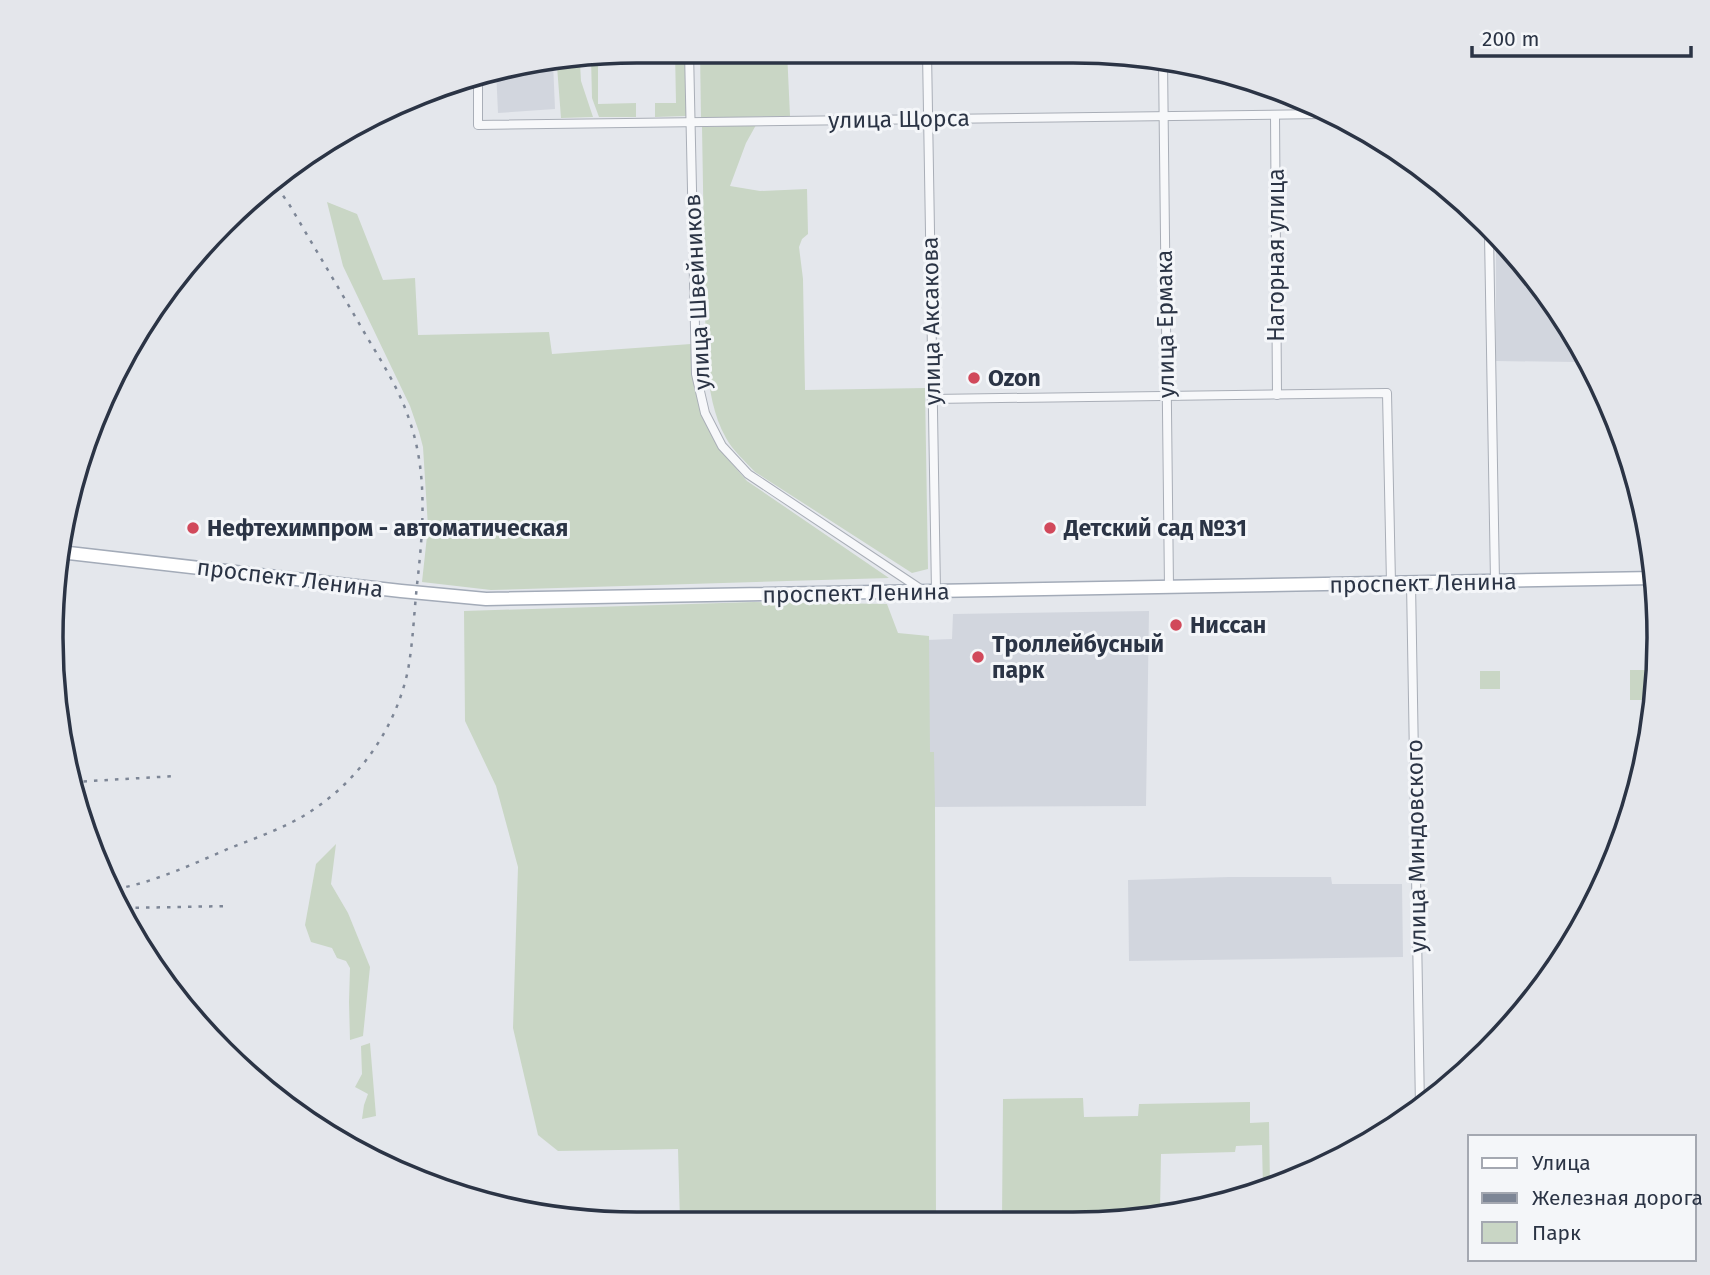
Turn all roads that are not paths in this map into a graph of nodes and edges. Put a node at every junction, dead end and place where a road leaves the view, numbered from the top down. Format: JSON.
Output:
{"nodes":[{"id":1,"x":689,"y":63,"type":"edge"},
{"id":2,"x":926,"y":63,"type":"edge"},
{"id":3,"x":1163,"y":71,"type":"edge"},
{"id":4,"x":478,"y":86,"type":"edge"},
{"id":5,"x":1309,"y":114,"type":"edge"},
{"id":6,"x":1275,"y":115,"type":"junction"},
{"id":7,"x":1163,"y":116,"type":"junction"},
{"id":8,"x":927,"y":118,"type":"junction"},
{"id":9,"x":690,"y":122,"type":"junction"},
{"id":10,"x":1489,"y":242,"type":"edge"},
{"id":11,"x":1277,"y":395,"type":"junction"},
{"id":12,"x":1166,"y":396,"type":"junction"},
{"id":13,"x":932,"y":399,"type":"junction"},
{"id":14,"x":70,"y":553,"type":"edge"},
{"id":15,"x":1644,"y":578,"type":"edge"},
{"id":16,"x":1495,"y":581,"type":"junction"},
{"id":17,"x":1391,"y":583,"type":"junction"},
{"id":18,"x":1411,"y":583,"type":"junction"},
{"id":19,"x":1169,"y":587,"type":"junction"},
{"id":20,"x":930,"y":591,"type":"junction"},
{"id":21,"x":1420,"y":1095,"type":"edge"}],
"edges":[{"from":1,"to":9,"type":"street","name":"улица Швейников"},
{"from":2,"to":8,"type":"street","name":"улица Аксакова"},
{"from":3,"to":7,"type":"street","name":"улица Ермака"},
{"from":4,"to":9,"type":"street","name":"улица Щорса"},
{"from":5,"to":6,"type":"street","name":"улица Щорса"},
{"from":6,"to":7,"type":"street","name":"улица Щорса"},
{"from":6,"to":11,"type":"street","name":"Нагорная улица"},
{"from":7,"to":8,"type":"street","name":"улица Щорса"},
{"from":7,"to":12,"type":"street","name":"улица Ермака"},
{"from":8,"to":9,"type":"street","name":"улица Щорса"},
{"from":8,"to":13,"type":"street","name":"улица Аксакова"},
{"from":9,"to":20,"type":"street","name":"улица Швейников"},
{"from":10,"to":16,"type":"street"},
{"from":11,"to":12,"type":"street"},
{"from":11,"to":17,"type":"street"},
{"from":12,"to":13,"type":"street"},
{"from":12,"to":19,"type":"street","name":"улица Ермака"},
{"from":13,"to":20,"type":"street","name":"улица Аксакова"},
{"from":14,"to":20,"type":"main road","name":"проспект Ленина"},
{"from":15,"to":16,"type":"main road","name":"проспект Ленина"},
{"from":16,"to":18,"type":"main road","name":"проспект Ленина"},
{"from":17,"to":18,"type":"main road","name":"проспект Ленина"},
{"from":17,"to":19,"type":"main road","name":"проспект Ленина"},
{"from":18,"to":21,"type":"street","name":"улица Миндовского"},
{"from":19,"to":20,"type":"main road","name":"проспект Ленина"}]}
